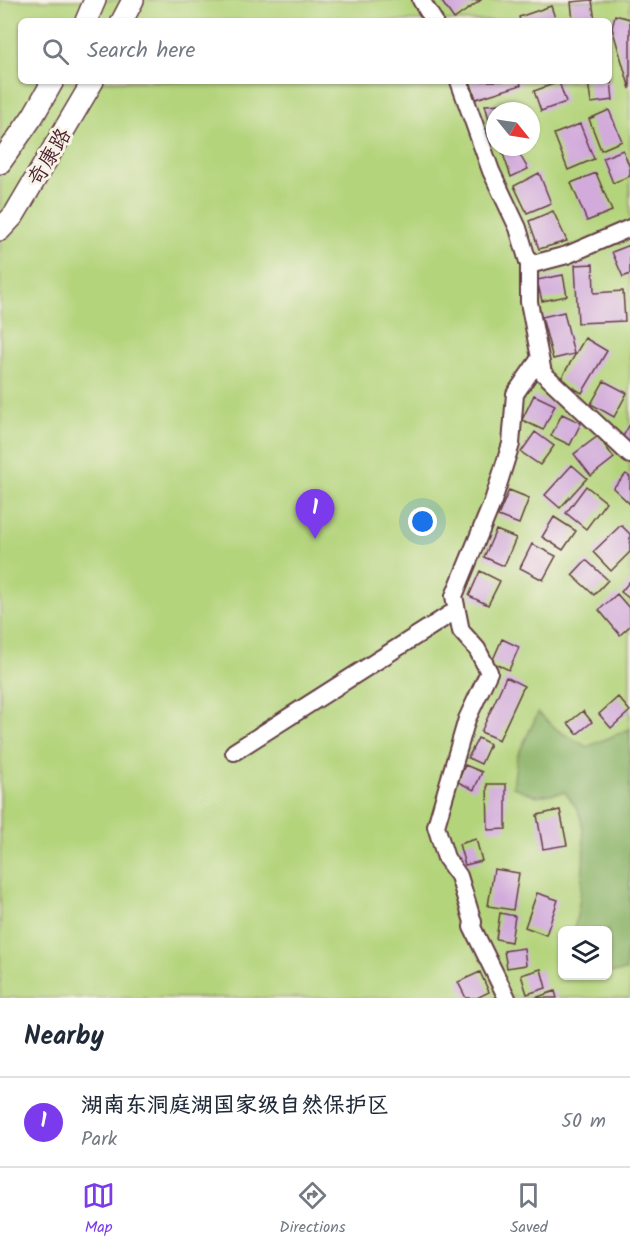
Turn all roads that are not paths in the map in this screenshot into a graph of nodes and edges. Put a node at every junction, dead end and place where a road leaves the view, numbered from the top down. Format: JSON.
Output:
{"nodes":[{"id":1,"x":95,"y":0,"type":"edge"},
{"id":2,"x":133,"y":0,"type":"edge"},
{"id":3,"x":421,"y":0,"type":"edge"},
{"id":4,"x":87,"y":18,"type":"edge"},
{"id":5,"x":124,"y":18,"type":"edge"},
{"id":6,"x":432,"y":18,"type":"edge"},
{"id":7,"x":51,"y":84,"type":"edge"},
{"id":8,"x":91,"y":84,"type":"edge"},
{"id":9,"x":460,"y":84,"type":"edge"},
{"id":10,"x":0,"y":163,"type":"edge"},
{"id":11,"x":630,"y":228,"type":"edge"},
{"id":12,"x":0,"y":230,"type":"edge"},
{"id":13,"x":529,"y":265,"type":"junction"},
{"id":14,"x":540,"y":358,"type":"junction"},
{"id":15,"x":630,"y":455,"type":"edge"},
{"id":16,"x":455,"y":611,"type":"junction"},
{"id":17,"x":234,"y":752,"type":"dead end"},
{"id":18,"x":507,"y":998,"type":"edge"}],
"edges":[{"from":1,"to":4,"type":"main road"},
{"from":2,"to":5,"type":"main road"},
{"from":3,"to":6,"type":"street"},
{"from":7,"to":10,"type":"main road","name":"奇康路"},
{"from":8,"to":12,"type":"main road","name":"奇康路"},
{"from":9,"to":13,"type":"street"},
{"from":11,"to":13,"type":"street"},
{"from":13,"to":14,"type":"street"},
{"from":14,"to":15,"type":"street"},
{"from":14,"to":16,"type":"street"},
{"from":16,"to":17,"type":"street"},
{"from":16,"to":18,"type":"street"}]}
